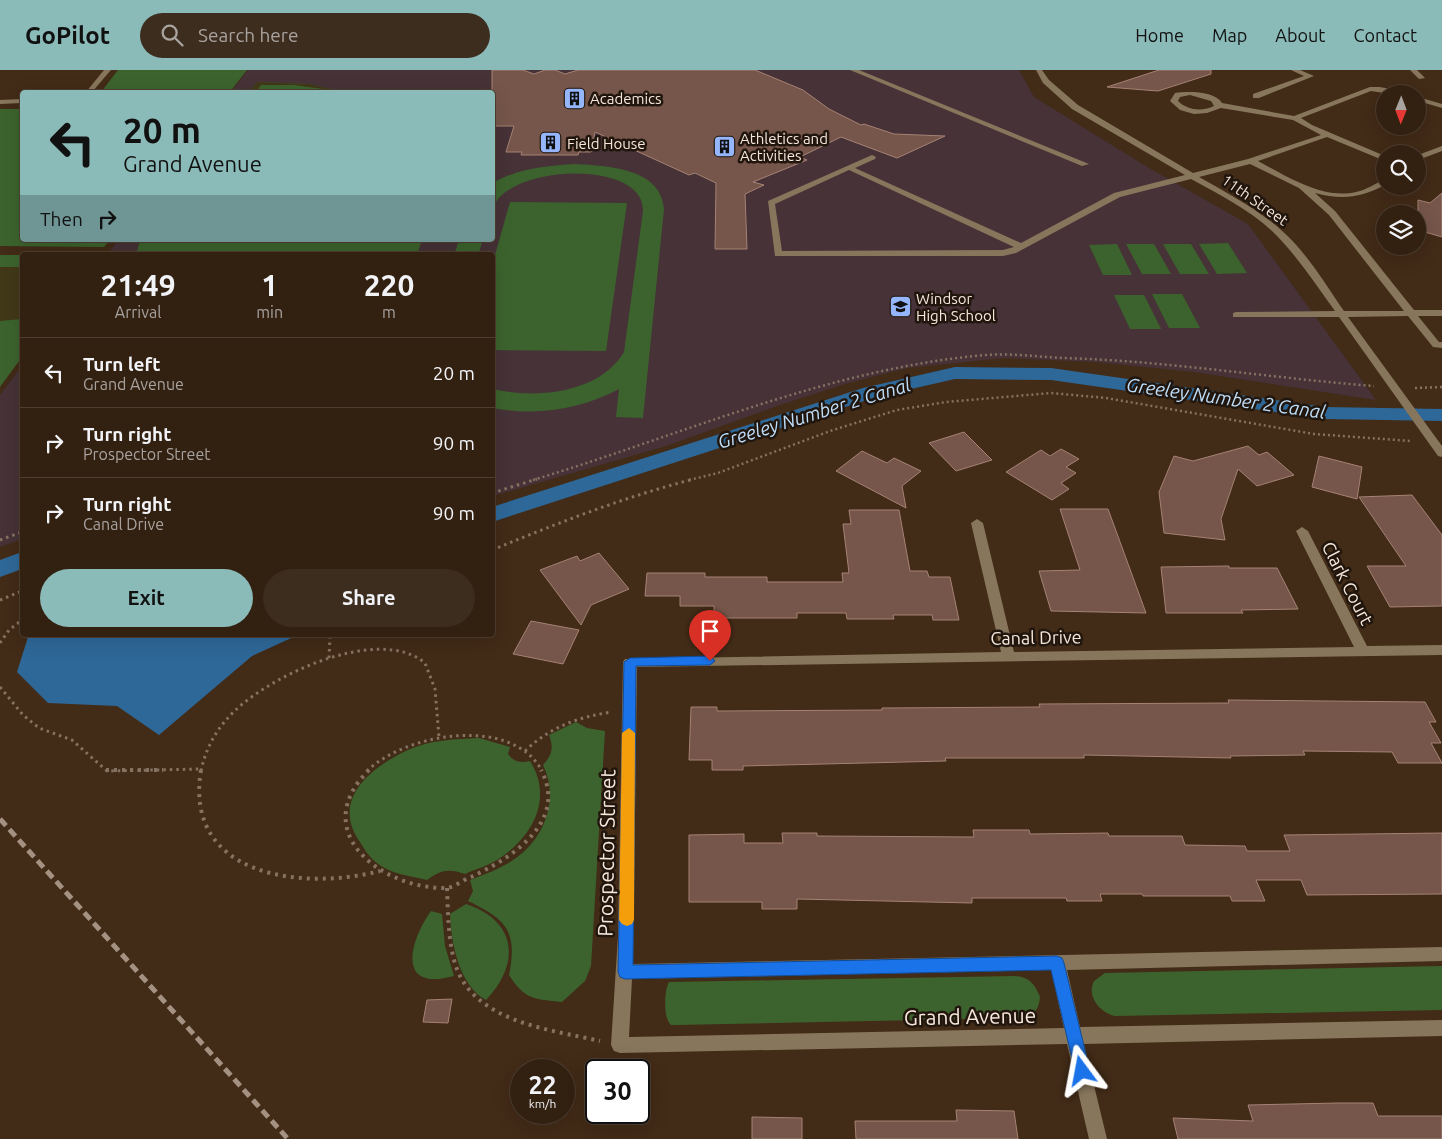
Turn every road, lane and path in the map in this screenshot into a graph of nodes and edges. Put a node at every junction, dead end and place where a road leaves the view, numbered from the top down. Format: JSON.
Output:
{"nodes":[{"id":1,"x":108,"y":70,"type":"edge"},
{"id":2,"x":853,"y":70,"type":"edge"},
{"id":3,"x":1039,"y":70,"type":"edge"},
{"id":4,"x":1294,"y":70,"type":"edge"},
{"id":5,"x":1413,"y":70,"type":"edge"},
{"id":6,"x":1421,"y":78,"type":"dead end"},
{"id":7,"x":1376,"y":88,"type":"edge"},
{"id":8,"x":91,"y":90,"type":"edge"},
{"id":9,"x":1256,"y":96,"type":"dead end"},
{"id":10,"x":20,"y":101,"type":"edge"},
{"id":11,"x":1426,"y":101,"type":"edge"},
{"id":12,"x":0,"y":102,"type":"edge"},
{"id":13,"x":1219,"y":105,"type":"junction"},
{"id":14,"x":1442,"y":106,"type":"edge"},
{"id":15,"x":1295,"y":118,"type":"junction"},
{"id":16,"x":1327,"y":135,"type":"junction"},
{"id":17,"x":1442,"y":148,"type":"edge"},
{"id":18,"x":1376,"y":155,"type":"edge"},
{"id":19,"x":1426,"y":155,"type":"edge"},
{"id":20,"x":872,"y":157,"type":"dead end"},
{"id":21,"x":1251,"y":160,"type":"junction"},
{"id":22,"x":1085,"y":164,"type":"dead end"},
{"id":23,"x":850,"y":168,"type":"junction"},
{"id":24,"x":1194,"y":176,"type":"junction"},
{"id":25,"x":1302,"y":185,"type":"junction"},
{"id":26,"x":1376,"y":186,"type":"edge"},
{"id":27,"x":1352,"y":195,"type":"junction"},
{"id":28,"x":1332,"y":213,"type":"junction"},
{"id":29,"x":1020,"y":246,"type":"junction"},
{"id":30,"x":1442,"y":313,"type":"edge"},
{"id":31,"x":1411,"y":314,"type":"junction"},
{"id":32,"x":1236,"y":315,"type":"dead end"},
{"id":33,"x":1344,"y":316,"type":"junction"},
{"id":34,"x":1442,"y":345,"type":"edge"},
{"id":35,"x":1442,"y":387,"type":"edge"},
{"id":36,"x":1395,"y":388,"type":"junction"},
{"id":37,"x":1433,"y":441,"type":"junction"},
{"id":38,"x":1442,"y":454,"type":"edge"},
{"id":39,"x":495,"y":492,"type":"edge"},
{"id":40,"x":977,"y":523,"type":"dead end"},
{"id":41,"x":1302,"y":531,"type":"dead end"},
{"id":42,"x":20,"y":533,"type":"edge"},
{"id":43,"x":0,"y":540,"type":"edge"},
{"id":44,"x":495,"y":549,"type":"edge"},
{"id":45,"x":20,"y":591,"type":"edge"},
{"id":46,"x":0,"y":600,"type":"edge"},
{"id":47,"x":20,"y":622,"type":"edge"},
{"id":48,"x":330,"y":637,"type":"edge"},
{"id":49,"x":0,"y":643,"type":"edge"},
{"id":50,"x":1442,"y":650,"type":"edge"},
{"id":51,"x":1363,"y":651,"type":"junction"},
{"id":52,"x":1009,"y":656,"type":"junction"},
{"id":53,"x":328,"y":658,"type":"junction"},
{"id":54,"x":630,"y":662,"type":"joint"},
{"id":55,"x":0,"y":687,"type":"edge"},
{"id":56,"x":629,"y":711,"type":"junction"},
{"id":57,"x":439,"y":737,"type":"junction"},
{"id":58,"x":526,"y":751,"type":"junction"},
{"id":59,"x":201,"y":769,"type":"junction"},
{"id":60,"x":380,"y":871,"type":"junction"},
{"id":61,"x":447,"y":888,"type":"junction"},
{"id":62,"x":1442,"y":954,"type":"edge"},
{"id":63,"x":1057,"y":963,"type":"junction"},
{"id":64,"x":625,"y":972,"type":"junction"},
{"id":65,"x":1442,"y":1028,"type":"edge"},
{"id":66,"x":1074,"y":1036,"type":"junction"},
{"id":67,"x":620,"y":1045,"type":"junction"},
{"id":68,"x":1098,"y":1139,"type":"edge"}],
"edges":[{"from":1,"to":8,"type":"street"},
{"from":2,"to":22,"type":"street"},
{"from":3,"to":24,"type":"street","name":"11th Street"},
{"from":4,"to":9,"type":"street"},
{"from":5,"to":6,"type":"street"},
{"from":7,"to":15,"type":"street"},
{"from":10,"to":12,"type":"street"},
{"from":11,"to":14,"type":"street"},
{"from":13,"to":13,"type":"street"},
{"from":13,"to":15,"type":"street"},
{"from":15,"to":16,"type":"street"},
{"from":16,"to":18,"type":"street"},
{"from":16,"to":21,"type":"street"},
{"from":17,"to":19,"type":"street"},
{"from":20,"to":23,"type":"street"},
{"from":21,"to":24,"type":"street"},
{"from":21,"to":25,"type":"street"},
{"from":23,"to":29,"type":"street"},
{"from":23,"to":29,"type":"street"},
{"from":24,"to":29,"type":"street"},
{"from":24,"to":33,"type":"street","name":"11th Street"},
{"from":25,"to":27,"type":"street"},
{"from":25,"to":28,"type":"street"},
{"from":26,"to":27,"type":"street"},
{"from":27,"to":28,"type":"street"},
{"from":28,"to":31,"type":"street"},
{"from":30,"to":31,"type":"street"},
{"from":31,"to":33,"type":"street"},
{"from":31,"to":34,"type":"street"},
{"from":32,"to":33,"type":"street"},
{"from":33,"to":36,"type":"street","name":"11th Street"},
{"from":35,"to":36,"type":"path"},
{"from":36,"to":37,"type":"street","name":"11th Street"},
{"from":36,"to":39,"type":"path"},
{"from":37,"to":38,"type":"street","name":"11th Street"},
{"from":37,"to":44,"type":"path"},
{"from":40,"to":52,"type":"street"},
{"from":41,"to":51,"type":"street","name":"Clark Court"},
{"from":42,"to":43,"type":"path"},
{"from":45,"to":46,"type":"path"},
{"from":47,"to":49,"type":"path"},
{"from":48,"to":53,"type":"path"},
{"from":50,"to":51,"type":"street","name":"Canal Drive"},
{"from":51,"to":52,"type":"street","name":"Canal Drive"},
{"from":52,"to":54,"type":"street","name":"Canal Drive"},
{"from":53,"to":57,"type":"path"},
{"from":53,"to":59,"type":"path"},
{"from":54,"to":56,"type":"street","name":"Prospector Street"},
{"from":55,"to":59,"type":"path"},
{"from":56,"to":58,"type":"path"},
{"from":56,"to":64,"type":"street","name":"Prospector Street"},
{"from":57,"to":58,"type":"path"},
{"from":57,"to":60,"type":"path"},
{"from":58,"to":61,"type":"path"},
{"from":59,"to":60,"type":"path"},
{"from":60,"to":61,"type":"path"},
{"from":61,"to":67,"type":"path"},
{"from":62,"to":63,"type":"street"},
{"from":63,"to":64,"type":"street"},
{"from":63,"to":66,"type":"street"},
{"from":64,"to":67,"type":"street","name":"Prospector Street"},
{"from":65,"to":66,"type":"street","name":"Grand Avenue"},
{"from":66,"to":67,"type":"street","name":"Grand Avenue"},
{"from":66,"to":68,"type":"street"}]}
